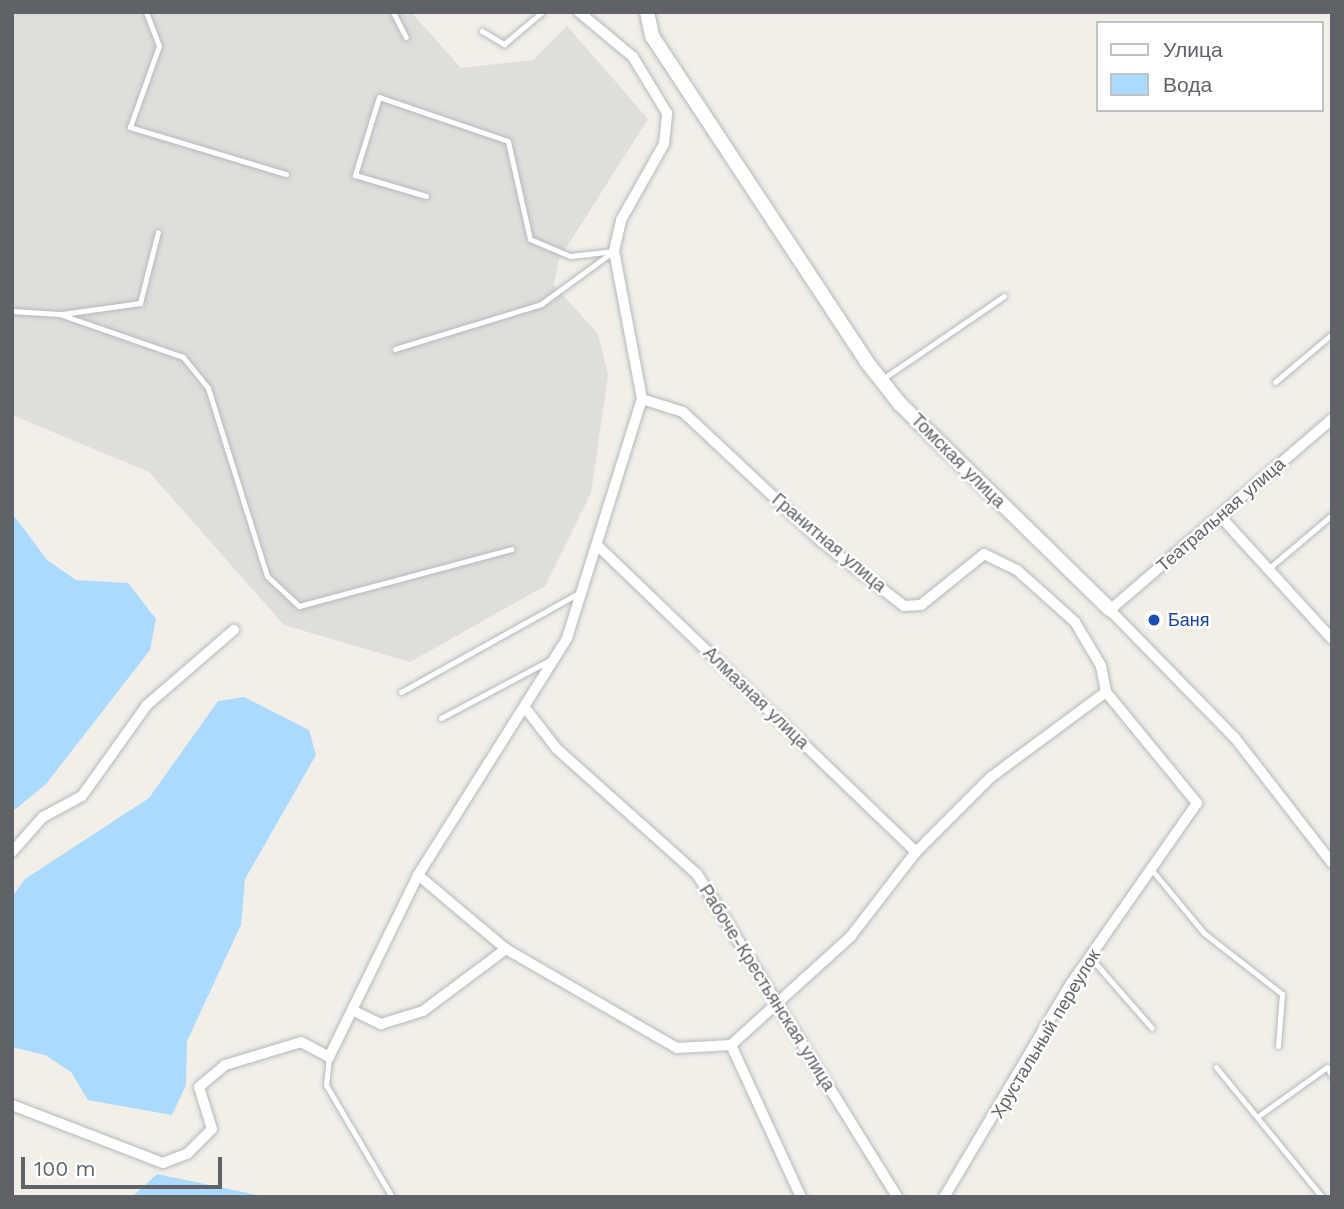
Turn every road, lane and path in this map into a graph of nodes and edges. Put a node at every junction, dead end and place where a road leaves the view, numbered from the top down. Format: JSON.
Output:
{"nodes":[{"id":1,"x":146,"y":12,"type":"edge"},
{"id":2,"x":393,"y":12,"type":"edge"},
{"id":3,"x":542,"y":12,"type":"edge"},
{"id":4,"x":579,"y":12,"type":"edge"},
{"id":5,"x":647,"y":12,"type":"edge"},
{"id":6,"x":482,"y":31,"type":"dead end"},
{"id":7,"x":405,"y":37,"type":"dead end"},
{"id":8,"x":286,"y":174,"type":"dead end"},
{"id":9,"x":426,"y":196,"type":"dead end"},
{"id":10,"x":158,"y":232,"type":"dead end"},
{"id":11,"x":614,"y":251,"type":"junction"},
{"id":12,"x":1004,"y":296,"type":"dead end"},
{"id":13,"x":12,"y":311,"type":"edge"},
{"id":14,"x":59,"y":314,"type":"junction"},
{"id":15,"x":1332,"y":334,"type":"edge"},
{"id":16,"x":396,"y":349,"type":"dead end"},
{"id":17,"x":881,"y":380,"type":"junction"},
{"id":18,"x":1275,"y":382,"type":"dead end"},
{"id":19,"x":642,"y":398,"type":"junction"},
{"id":20,"x":1330,"y":423,"type":"edge"},
{"id":21,"x":1332,"y":515,"type":"edge"},
{"id":22,"x":1220,"y":516,"type":"junction"},
{"id":23,"x":597,"y":545,"type":"junction"},
{"id":24,"x":512,"y":550,"type":"dead end"},
{"id":25,"x":1268,"y":569,"type":"junction"},
{"id":26,"x":582,"y":592,"type":"junction"},
{"id":27,"x":1110,"y":610,"type":"junction"},
{"id":28,"x":234,"y":630,"type":"dead end"},
{"id":29,"x":1332,"y":639,"type":"edge"},
{"id":30,"x":555,"y":657,"type":"junction"},
{"id":31,"x":401,"y":692,"type":"dead end"},
{"id":32,"x":1106,"y":692,"type":"junction"},
{"id":33,"x":526,"y":709,"type":"junction"},
{"id":34,"x":440,"y":718,"type":"dead end"},
{"id":35,"x":1197,"y":803,"type":"joint"},
{"id":36,"x":12,"y":852,"type":"edge"},
{"id":37,"x":916,"y":852,"type":"junction"},
{"id":38,"x":1332,"y":863,"type":"edge"},
{"id":39,"x":1151,"y":869,"type":"junction"},
{"id":40,"x":418,"y":875,"type":"junction"},
{"id":41,"x":506,"y":949,"type":"junction"},
{"id":42,"x":1090,"y":957,"type":"junction"},
{"id":43,"x":776,"y":1002,"type":"junction"},
{"id":44,"x":356,"y":1012,"type":"junction"},
{"id":45,"x":1152,"y":1028,"type":"dead end"},
{"id":46,"x":731,"y":1045,"type":"junction"},
{"id":47,"x":1278,"y":1046,"type":"dead end"},
{"id":48,"x":329,"y":1057,"type":"junction"},
{"id":49,"x":1216,"y":1068,"type":"dead end"},
{"id":50,"x":1332,"y":1076,"type":"edge"},
{"id":51,"x":12,"y":1105,"type":"edge"},
{"id":52,"x":1257,"y":1117,"type":"junction"},
{"id":53,"x":392,"y":1197,"type":"edge"},
{"id":54,"x":801,"y":1197,"type":"edge"},
{"id":55,"x":897,"y":1197,"type":"edge"},
{"id":56,"x":944,"y":1197,"type":"edge"},
{"id":57,"x":1322,"y":1197,"type":"edge"}],
"edges":[{"from":1,"to":8,"type":"lane"},
{"from":2,"to":7,"type":"lane"},
{"from":3,"to":6,"type":"lane"},
{"from":4,"to":11,"type":"street"},
{"from":5,"to":17,"type":"street","name":"Томская улица"},
{"from":9,"to":11,"type":"lane"},
{"from":10,"to":14,"type":"lane"},
{"from":11,"to":16,"type":"lane"},
{"from":11,"to":19,"type":"street"},
{"from":12,"to":17,"type":"lane"},
{"from":13,"to":14,"type":"lane"},
{"from":14,"to":24,"type":"lane"},
{"from":15,"to":18,"type":"lane"},
{"from":17,"to":27,"type":"street","name":"Томская улица"},
{"from":19,"to":23,"type":"street"},
{"from":19,"to":32,"type":"street","name":"Гранитная улица"},
{"from":20,"to":22,"type":"street","name":"Театральная улица"},
{"from":21,"to":25,"type":"lane"},
{"from":22,"to":25,"type":"street"},
{"from":22,"to":27,"type":"street","name":"Театральная улица"},
{"from":23,"to":26,"type":"street"},
{"from":23,"to":37,"type":"street","name":"Алмазная улица"},
{"from":25,"to":29,"type":"street"},
{"from":26,"to":30,"type":"street"},
{"from":26,"to":31,"type":"lane"},
{"from":27,"to":38,"type":"street","name":"Томская улица"},
{"from":28,"to":36,"type":"street"},
{"from":30,"to":33,"type":"street"},
{"from":30,"to":34,"type":"lane"},
{"from":32,"to":35,"type":"street","name":"Гранитная улица"},
{"from":32,"to":37,"type":"street"},
{"from":33,"to":40,"type":"street"},
{"from":33,"to":43,"type":"street","name":"Рабоче-Крестьянская улица"},
{"from":35,"to":39,"type":"street","name":"Хрустальный переулок"},
{"from":37,"to":43,"type":"street"},
{"from":39,"to":42,"type":"street","name":"Хрустальный переулок"},
{"from":39,"to":47,"type":"lane"},
{"from":40,"to":41,"type":"street"},
{"from":40,"to":44,"type":"street"},
{"from":41,"to":44,"type":"street"},
{"from":41,"to":46,"type":"street"},
{"from":42,"to":45,"type":"lane"},
{"from":42,"to":56,"type":"street","name":"Хрустальный переулок"},
{"from":43,"to":46,"type":"street"},
{"from":43,"to":55,"type":"street","name":"Рабоче-Крестьянская улица"},
{"from":44,"to":48,"type":"street"},
{"from":46,"to":54,"type":"street"},
{"from":48,"to":51,"type":"street"},
{"from":48,"to":53,"type":"lane"},
{"from":49,"to":52,"type":"lane"},
{"from":50,"to":52,"type":"lane"},
{"from":52,"to":57,"type":"lane"}]}
